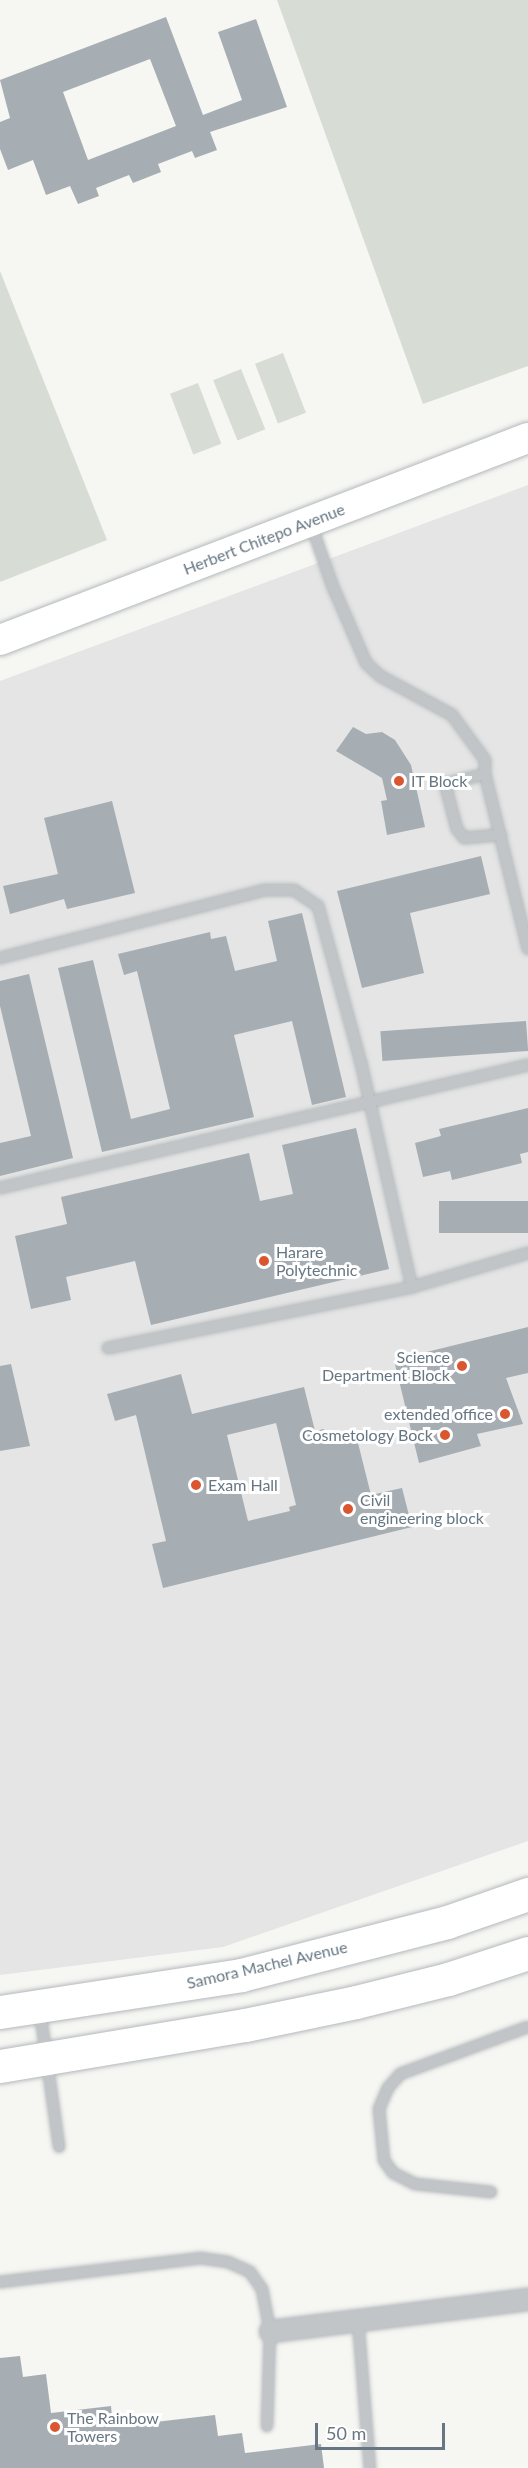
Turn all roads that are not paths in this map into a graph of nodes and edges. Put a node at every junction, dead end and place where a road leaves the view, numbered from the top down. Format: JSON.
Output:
{"nodes":[{"id":1,"x":528,"y":438,"type":"edge"},
{"id":2,"x":310,"y":522,"type":"junction"},
{"id":3,"x":0,"y":640,"type":"edge"},
{"id":4,"x":485,"y":774,"type":"junction"},
{"id":5,"x":501,"y":836,"type":"junction"},
{"id":6,"x":528,"y":949,"type":"edge"},
{"id":7,"x":0,"y":958,"type":"edge"},
{"id":8,"x":528,"y":1065,"type":"edge"},
{"id":9,"x":369,"y":1100,"type":"junction"},
{"id":10,"x":0,"y":1188,"type":"edge"},
{"id":11,"x":528,"y":1253,"type":"edge"},
{"id":12,"x":412,"y":1287,"type":"junction"},
{"id":13,"x":108,"y":1348,"type":"dead end"},
{"id":14,"x":528,"y":1894,"type":"edge"},
{"id":15,"x":528,"y":1953,"type":"edge"},
{"id":16,"x":40,"y":2008,"type":"junction"},
{"id":17,"x":0,"y":2012,"type":"edge"},
{"id":18,"x":528,"y":2027,"type":"edge"},
{"id":19,"x":48,"y":2060,"type":"junction"},
{"id":20,"x":0,"y":2066,"type":"edge"},
{"id":21,"x":59,"y":2147,"type":"dead end"},
{"id":22,"x":491,"y":2192,"type":"dead end"},
{"id":23,"x":0,"y":2282,"type":"edge"},
{"id":24,"x":528,"y":2299,"type":"edge"},
{"id":25,"x":358,"y":2320,"type":"junction"},
{"id":26,"x":270,"y":2331,"type":"junction"},
{"id":27,"x":267,"y":2426,"type":"dead end"},
{"id":28,"x":370,"y":2468,"type":"edge"}],
"edges":[{"from":1,"to":2,"type":"main road","name":"Herbert Chitepo Avenue"},
{"from":2,"to":3,"type":"main road","name":"Herbert Chitepo Avenue"},
{"from":2,"to":4,"type":"lane"},
{"from":4,"to":5,"type":"lane"},
{"from":4,"to":5,"type":"lane"},
{"from":5,"to":6,"type":"lane"},
{"from":7,"to":9,"type":"lane"},
{"from":8,"to":9,"type":"lane"},
{"from":9,"to":10,"type":"lane"},
{"from":9,"to":12,"type":"lane"},
{"from":11,"to":12,"type":"lane"},
{"from":12,"to":13,"type":"lane"},
{"from":14,"to":16,"type":"highway","name":"Samora Machel Avenue"},
{"from":15,"to":19,"type":"highway"},
{"from":16,"to":17,"type":"highway","name":"Samora Machel Avenue"},
{"from":16,"to":19,"type":"lane"},
{"from":18,"to":22,"type":"lane"},
{"from":19,"to":20,"type":"highway"},
{"from":19,"to":21,"type":"lane"},
{"from":23,"to":26,"type":"lane"},
{"from":24,"to":25,"type":"street"},
{"from":25,"to":26,"type":"street"},
{"from":25,"to":28,"type":"lane"},
{"from":26,"to":27,"type":"lane"}]}
